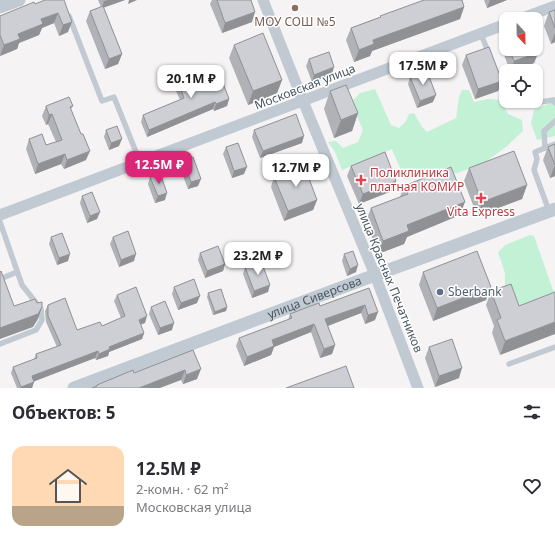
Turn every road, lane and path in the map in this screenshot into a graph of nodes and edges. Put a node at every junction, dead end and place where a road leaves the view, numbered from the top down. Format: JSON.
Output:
{"nodes":[{"id":1,"x":19,"y":0,"type":"edge"},
{"id":2,"x":263,"y":0,"type":"edge"},
{"id":3,"x":555,"y":6,"type":"edge"},
{"id":4,"x":0,"y":7,"type":"edge"},
{"id":5,"x":67,"y":10,"type":"edge"},
{"id":6,"x":539,"y":12,"type":"edge"},
{"id":7,"x":499,"y":27,"type":"edge"},
{"id":8,"x":481,"y":34,"type":"junction"},
{"id":9,"x":492,"y":63,"type":"edge"},
{"id":10,"x":495,"y":71,"type":"edge"},
{"id":11,"x":499,"y":81,"type":"edge"},
{"id":12,"x":303,"y":101,"type":"junction"},
{"id":13,"x":543,"y":102,"type":"edge"},
{"id":14,"x":555,"y":103,"type":"edge"},
{"id":15,"x":555,"y":121,"type":"edge"},
{"id":16,"x":555,"y":144,"type":"edge"},
{"id":17,"x":545,"y":148,"type":"junction"},
{"id":18,"x":140,"y":162,"type":"junction"},
{"id":19,"x":552,"y":210,"type":"edge"},
{"id":20,"x":0,"y":215,"type":"edge"},
{"id":21,"x":0,"y":222,"type":"edge"},
{"id":22,"x":17,"y":272,"type":"junction"},
{"id":23,"x":375,"y":275,"type":"junction"},
{"id":24,"x":0,"y":279,"type":"edge"},
{"id":25,"x":0,"y":344,"type":"edge"},
{"id":26,"x":555,"y":347,"type":"edge"},
{"id":27,"x":509,"y":364,"type":"dead end"},
{"id":28,"x":74,"y":388,"type":"edge"},
{"id":29,"x":418,"y":388,"type":"edge"}],
"edges":[{"from":1,"to":4,"type":"street"},
{"from":2,"to":12,"type":"street","name":"улица Красных Печатников"},
{"from":3,"to":6,"type":"street"},
{"from":5,"to":18,"type":"lane"},
{"from":7,"to":8,"type":"street","name":"Московская улица"},
{"from":8,"to":9,"type":"lane"},
{"from":8,"to":12,"type":"street","name":"Московская улица"},
{"from":10,"to":11,"type":"lane"},
{"from":12,"to":18,"type":"street","name":"Московская улица"},
{"from":12,"to":23,"type":"street","name":"улица Красных Печатников"},
{"from":13,"to":14,"type":"lane"},
{"from":15,"to":17,"type":"lane"},
{"from":16,"to":17,"type":"lane"},
{"from":17,"to":19,"type":"lane"},
{"from":18,"to":20,"type":"street","name":"Московская улица"},
{"from":19,"to":23,"type":"street","name":"улица Сиверсова"},
{"from":21,"to":22,"type":"lane"},
{"from":22,"to":24,"type":"lane"},
{"from":22,"to":25,"type":"lane"},
{"from":23,"to":28,"type":"street","name":"улица Сиверсова"},
{"from":23,"to":29,"type":"street","name":"улица Красных Печатников"},
{"from":26,"to":27,"type":"lane"}]}
